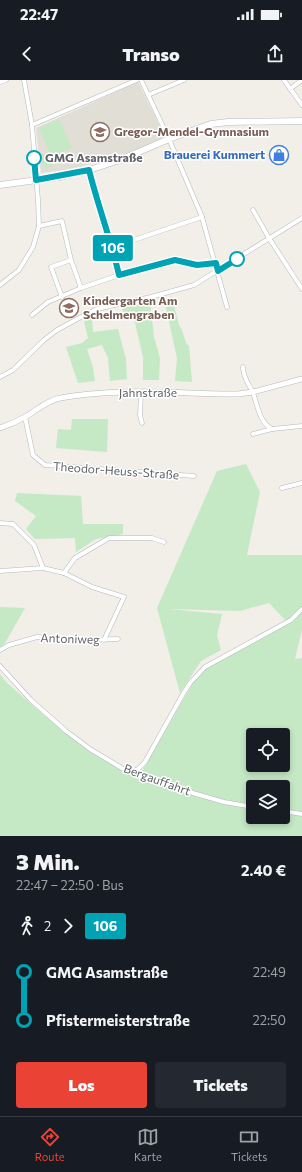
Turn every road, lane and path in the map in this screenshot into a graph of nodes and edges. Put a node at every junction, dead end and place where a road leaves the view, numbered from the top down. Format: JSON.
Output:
{"nodes":[{"id":1,"x":6,"y":80,"type":"edge"},
{"id":2,"x":24,"y":80,"type":"edge"},
{"id":3,"x":137,"y":80,"type":"edge"},
{"id":4,"x":141,"y":80,"type":"edge"},
{"id":5,"x":184,"y":80,"type":"edge"},
{"id":6,"x":284,"y":80,"type":"edge"},
{"id":7,"x":302,"y":80,"type":"edge"},
{"id":8,"x":0,"y":82,"type":"edge"},
{"id":9,"x":290,"y":88,"type":"junction"},
{"id":10,"x":148,"y":95,"type":"junction"},
{"id":11,"x":302,"y":105,"type":"edge"},
{"id":12,"x":302,"y":121,"type":"edge"},
{"id":13,"x":32,"y":125,"type":"junction"},
{"id":14,"x":169,"y":139,"type":"junction"},
{"id":15,"x":89,"y":170,"type":"junction"},
{"id":16,"x":36,"y":180,"type":"junction"},
{"id":17,"x":0,"y":185,"type":"edge"},
{"id":18,"x":253,"y":210,"type":"dead end"},
{"id":19,"x":202,"y":217,"type":"junction"},
{"id":20,"x":302,"y":218,"type":"edge"},
{"id":21,"x":39,"y":226,"type":"junction"},
{"id":22,"x":269,"y":238,"type":"junction"},
{"id":23,"x":113,"y":247,"type":"junction"},
{"id":24,"x":71,"y":260,"type":"junction"},
{"id":25,"x":216,"y":263,"type":"junction"},
{"id":26,"x":218,"y":271,"type":"junction"},
{"id":27,"x":119,"y":275,"type":"junction"},
{"id":28,"x":0,"y":285,"type":"edge"},
{"id":29,"x":81,"y":288,"type":"junction"},
{"id":30,"x":302,"y":289,"type":"edge"},
{"id":31,"x":62,"y":297,"type":"junction"},
{"id":32,"x":228,"y":308,"type":"dead end"},
{"id":33,"x":32,"y":314,"type":"dead end"},
{"id":34,"x":243,"y":367,"type":"dead end"},
{"id":35,"x":0,"y":377,"type":"edge"},
{"id":36,"x":302,"y":379,"type":"edge"},
{"id":37,"x":253,"y":392,"type":"junction"},
{"id":38,"x":141,"y":393,"type":"junction"},
{"id":39,"x":25,"y":417,"type":"junction"},
{"id":40,"x":142,"y":423,"type":"dead end"},
{"id":41,"x":302,"y":426,"type":"edge"},
{"id":42,"x":0,"y":428,"type":"edge"},
{"id":43,"x":272,"y":429,"type":"junction"},
{"id":44,"x":253,"y":434,"type":"dead end"},
{"id":45,"x":194,"y":476,"type":"dead end"},
{"id":46,"x":302,"y":483,"type":"edge"},
{"id":47,"x":282,"y":488,"type":"dead end"},
{"id":48,"x":0,"y":523,"type":"edge"},
{"id":49,"x":164,"y":542,"type":"dead end"},
{"id":50,"x":43,"y":568,"type":"junction"},
{"id":51,"x":0,"y":571,"type":"edge"},
{"id":52,"x":64,"y":573,"type":"junction"},
{"id":53,"x":302,"y":609,"type":"edge"},
{"id":54,"x":118,"y":639,"type":"dead end"},
{"id":55,"x":104,"y":640,"type":"junction"},
{"id":56,"x":0,"y":650,"type":"edge"},
{"id":57,"x":0,"y":666,"type":"edge"},
{"id":58,"x":130,"y":773,"type":"junction"},
{"id":59,"x":246,"y":806,"type":"edge"},
{"id":60,"x":290,"y":812,"type":"edge"},
{"id":61,"x":302,"y":814,"type":"edge"}],
"edges":[{"from":1,"to":8,"type":"street"},
{"from":2,"to":13,"type":"street"},
{"from":3,"to":13,"type":"street"},
{"from":4,"to":10,"type":"street"},
{"from":5,"to":10,"type":"street"},
{"from":6,"to":9,"type":"street"},
{"from":7,"to":9,"type":"street"},
{"from":9,"to":11,"type":"street"},
{"from":10,"to":14,"type":"street"},
{"from":12,"to":14,"type":"main road"},
{"from":13,"to":16,"type":"street"},
{"from":14,"to":15,"type":"main road"},
{"from":14,"to":19,"type":"street"},
{"from":15,"to":16,"type":"main road"},
{"from":15,"to":23,"type":"street"},
{"from":16,"to":17,"type":"main road"},
{"from":16,"to":21,"type":"street"},
{"from":18,"to":22,"type":"street"},
{"from":19,"to":23,"type":"street"},
{"from":19,"to":25,"type":"street"},
{"from":20,"to":22,"type":"street"},
{"from":21,"to":24,"type":"street"},
{"from":21,"to":28,"type":"street"},
{"from":22,"to":26,"type":"street"},
{"from":22,"to":30,"type":"street"},
{"from":23,"to":27,"type":"street"},
{"from":24,"to":29,"type":"street"},
{"from":24,"to":31,"type":"street"},
{"from":25,"to":26,"type":"street"},
{"from":25,"to":27,"type":"street"},
{"from":26,"to":32,"type":"street"},
{"from":26,"to":35,"type":"street"},
{"from":27,"to":29,"type":"street"},
{"from":29,"to":31,"type":"street"},
{"from":31,"to":33,"type":"street"},
{"from":34,"to":37,"type":"street"},
{"from":36,"to":37,"type":"street","name":"Jahnstraße"},
{"from":37,"to":38,"type":"street","name":"Jahnstraße"},
{"from":37,"to":43,"type":"street"},
{"from":38,"to":39,"type":"street","name":"Jahnstraße"},
{"from":38,"to":40,"type":"street"},
{"from":39,"to":42,"type":"street","name":"Jahnstraße"},
{"from":39,"to":45,"type":"street","name":"Theodor-Heuss-Straße"},
{"from":41,"to":43,"type":"street"},
{"from":43,"to":44,"type":"street"},
{"from":46,"to":47,"type":"street"},
{"from":48,"to":50,"type":"street"},
{"from":49,"to":52,"type":"street"},
{"from":50,"to":51,"type":"street"},
{"from":50,"to":52,"type":"street"},
{"from":52,"to":55,"type":"street"},
{"from":53,"to":58,"type":"street"},
{"from":54,"to":55,"type":"street","name":"Antoniweg"},
{"from":55,"to":56,"type":"street","name":"Antoniweg"},
{"from":57,"to":58,"type":"street","name":"Bergauffahrt"},
{"from":58,"to":59,"type":"street","name":"Bergauffahrt"},
{"from":60,"to":61,"type":"street"}]}
